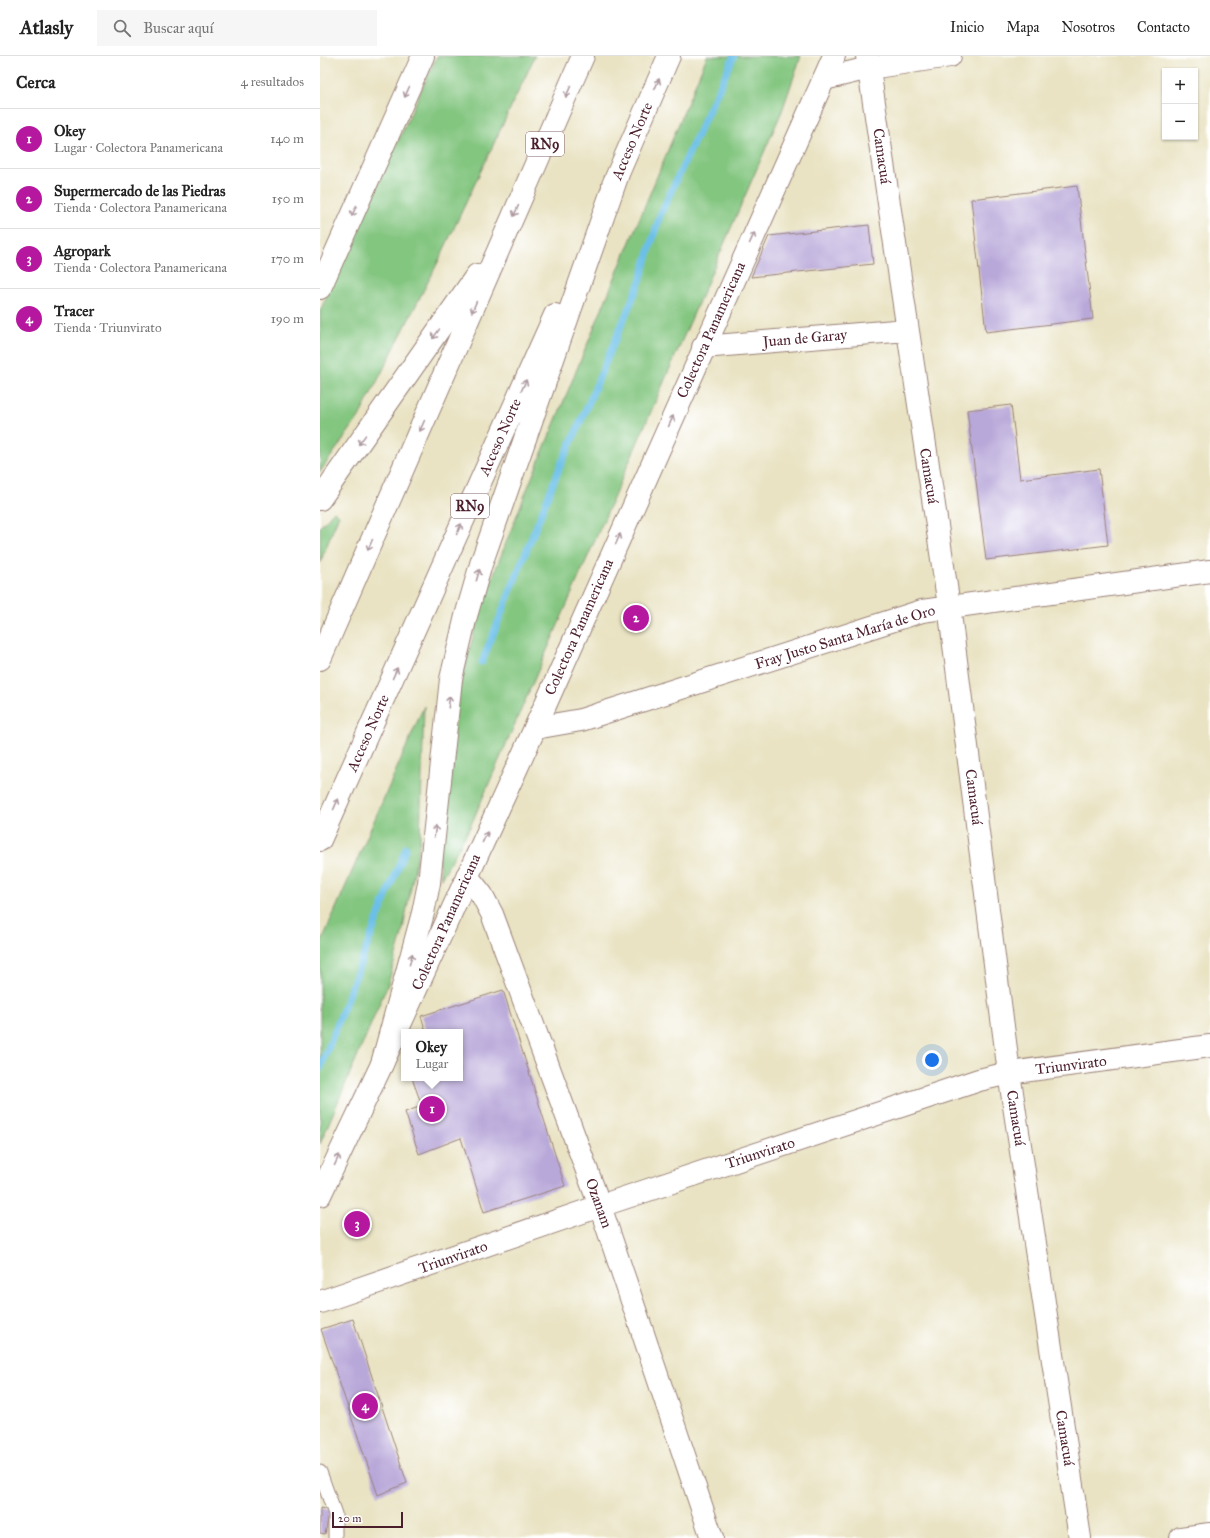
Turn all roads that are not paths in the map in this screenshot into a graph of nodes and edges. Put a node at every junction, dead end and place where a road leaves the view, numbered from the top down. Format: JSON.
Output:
{"nodes":[{"id":1,"x":423,"y":56,"type":"edge"},
{"id":2,"x":584,"y":56,"type":"edge"},
{"id":3,"x":669,"y":56,"type":"edge"},
{"id":4,"x":834,"y":56,"type":"edge"},
{"id":5,"x":950,"y":56,"type":"edge"},
{"id":6,"x":868,"y":62,"type":"edge"},
{"id":7,"x":824,"y":79,"type":"junction"},
{"id":8,"x":619,"y":171,"type":"junction"},
{"id":9,"x":506,"y":232,"type":"junction"},
{"id":10,"x":320,"y":288,"type":"edge"},
{"id":11,"x":907,"y":330,"type":"junction"},
{"id":12,"x":703,"y":347,"type":"junction"},
{"id":13,"x":320,"y":499,"type":"edge"},
{"id":14,"x":1210,"y":571,"type":"edge"},
{"id":15,"x":949,"y":606,"type":"junction"},
{"id":16,"x":320,"y":659,"type":"edge"},
{"id":17,"x":535,"y":728,"type":"junction"},
{"id":18,"x":320,"y":840,"type":"edge"},
{"id":19,"x":467,"y":876,"type":"junction"},
{"id":20,"x":1210,"y":1046,"type":"edge"},
{"id":21,"x":382,"y":1064,"type":"junction"},
{"id":22,"x":1009,"y":1073,"type":"junction"},
{"id":23,"x":320,"y":1195,"type":"edge"},
{"id":24,"x":600,"y":1206,"type":"junction"},
{"id":25,"x":320,"y":1302,"type":"edge"},
{"id":26,"x":320,"y":1472,"type":"edge"},
{"id":27,"x":1210,"y":1534,"type":"edge"},
{"id":28,"x":335,"y":1538,"type":"edge"},
{"id":29,"x":712,"y":1538,"type":"edge"},
{"id":30,"x":1080,"y":1538,"type":"edge"},
{"id":31,"x":1181,"y":1538,"type":"edge"}],
"edges":[{"from":1,"to":10,"type":"main road","one_way":true},
{"from":2,"to":9,"type":"main road","number":"RN9","one_way":true},
{"from":8,"to":3,"type":"main road","name":"Acceso Norte","number":"RN9","one_way":true},
{"from":4,"to":7,"type":"main road","name":"Colectora Panamericana"},
{"from":5,"to":6,"type":"main road"},
{"from":6,"to":7,"type":"main road"},
{"from":6,"to":11,"type":"main road","name":"Camacuá"},
{"from":12,"to":7,"type":"main road","name":"Colectora Panamericana","one_way":true},
{"from":18,"to":8,"type":"main road","name":"Acceso Norte","number":"RN9","one_way":true},
{"from":21,"to":8,"type":"main road","one_way":true},
{"from":9,"to":13,"type":"main road","one_way":true},
{"from":9,"to":16,"type":"main road","number":"RN9","one_way":true},
{"from":11,"to":12,"type":"main road","name":"Juan de Garay"},
{"from":11,"to":15,"type":"main road","name":"Camacuá"},
{"from":17,"to":12,"type":"main road","name":"Colectora Panamericana","one_way":true},
{"from":14,"to":15,"type":"main road","name":"Fray Justo Santa María de Oro"},
{"from":15,"to":17,"type":"main road","name":"Fray Justo Santa María de Oro"},
{"from":15,"to":22,"type":"main road","name":"Camacuá"},
{"from":19,"to":17,"type":"main road","name":"Colectora Panamericana","one_way":true},
{"from":19,"to":21,"type":"main road","name":"Colectora Panamericana"},
{"from":19,"to":24,"type":"main road","name":"Ozanam"},
{"from":20,"to":22,"type":"main road","name":"Triunvirato"},
{"from":23,"to":21,"type":"main road","name":"Colectora Panamericana","one_way":true},
{"from":22,"to":24,"type":"main road","name":"Triunvirato"},
{"from":22,"to":30,"type":"main road","name":"Camacuá"},
{"from":24,"to":25,"type":"main road","name":"Triunvirato"},
{"from":24,"to":29,"type":"main road","name":"Ozanam"},
{"from":26,"to":28,"type":"lane"},
{"from":27,"to":31,"type":"main road"}]}
